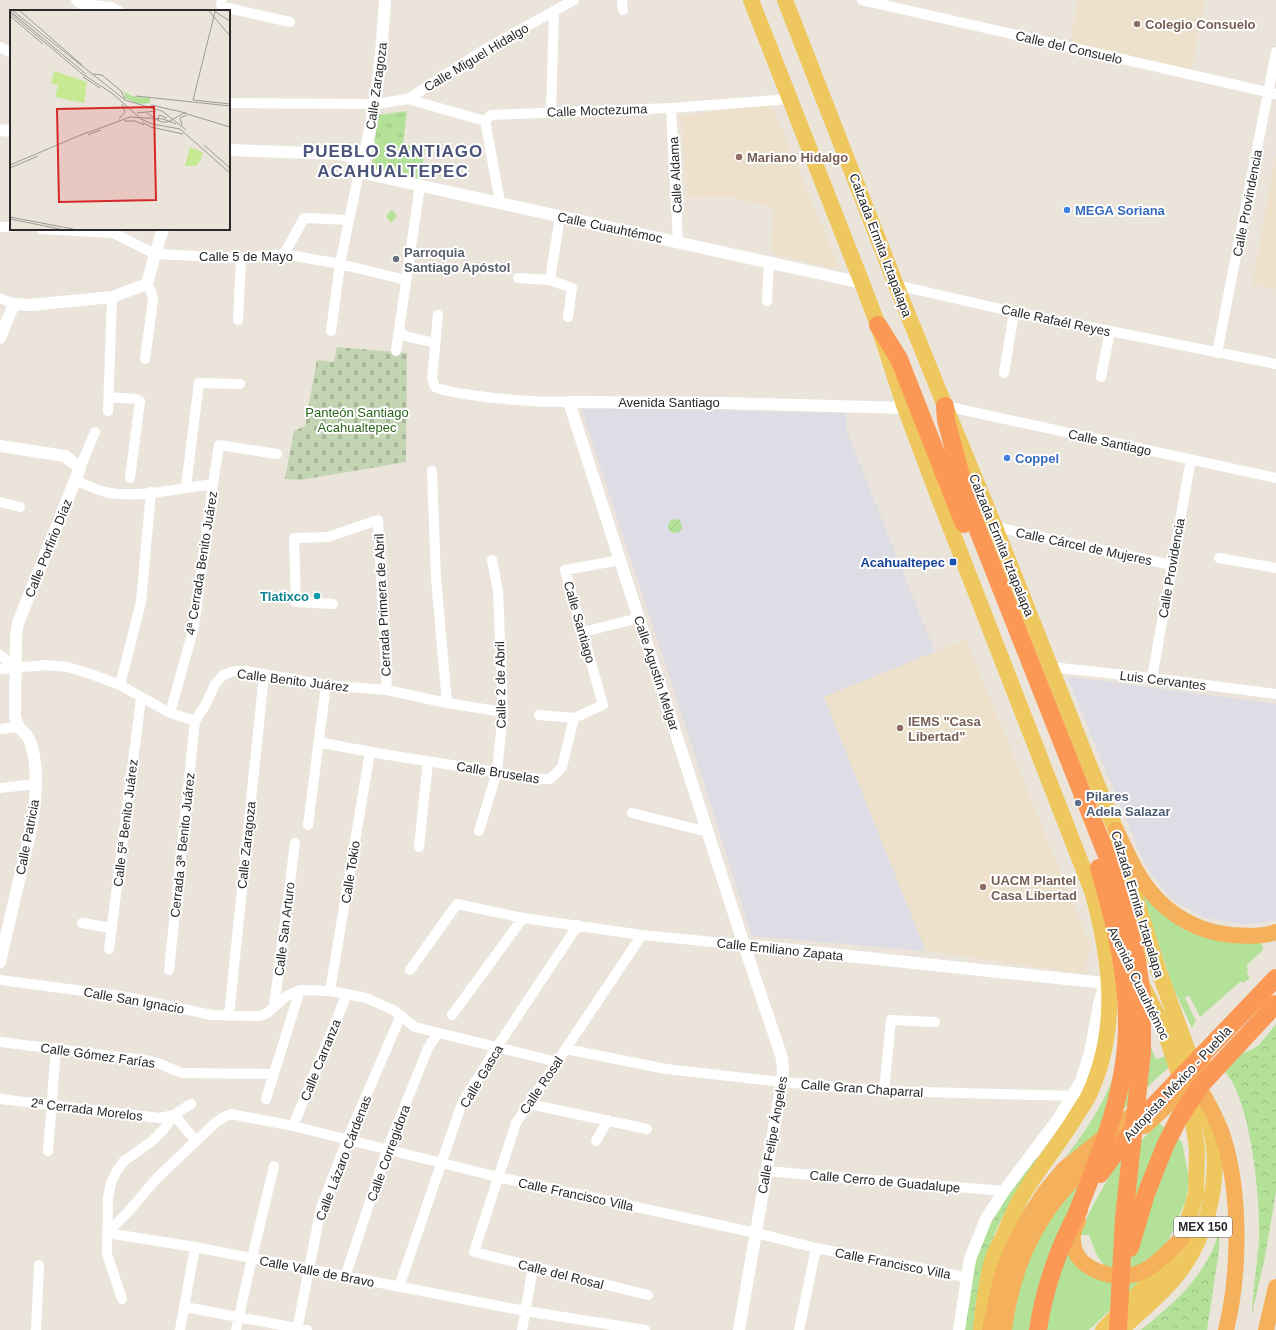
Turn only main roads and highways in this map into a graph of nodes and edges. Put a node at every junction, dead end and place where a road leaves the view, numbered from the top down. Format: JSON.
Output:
{"nodes":[{"id":1,"x":751,"y":0,"type":"edge"},
{"id":2,"x":785,"y":0,"type":"edge"},
{"id":3,"x":878,"y":325,"type":"junction"},
{"id":4,"x":945,"y":406,"type":"junction"},
{"id":5,"x":1116,"y":830,"type":"junction"},
{"id":6,"x":1121,"y":846,"type":"junction"},
{"id":7,"x":1076,"y":851,"type":"junction"},
{"id":8,"x":1092,"y":891,"type":"junction"},
{"id":9,"x":1276,"y":932,"type":"edge"},
{"id":10,"x":1276,"y":978,"type":"edge"},
{"id":11,"x":1276,"y":982,"type":"edge"},
{"id":12,"x":1276,"y":990,"type":"edge"},
{"id":13,"x":1276,"y":1004,"type":"edge"},
{"id":14,"x":1176,"y":1042,"type":"junction"},
{"id":15,"x":1202,"y":1091,"type":"junction"},
{"id":16,"x":1074,"y":1220,"type":"junction"},
{"id":17,"x":1182,"y":1238,"type":"junction"},
{"id":18,"x":1120,"y":1287,"type":"junction"},
{"id":19,"x":1276,"y":1287,"type":"edge"},
{"id":20,"x":981,"y":1330,"type":"edge"},
{"id":21,"x":990,"y":1330,"type":"edge"},
{"id":22,"x":1004,"y":1330,"type":"edge"},
{"id":23,"x":1038,"y":1330,"type":"edge"},
{"id":24,"x":1103,"y":1330,"type":"edge"},
{"id":25,"x":1118,"y":1330,"type":"edge"},
{"id":26,"x":1121,"y":1330,"type":"edge"},
{"id":27,"x":1226,"y":1330,"type":"edge"},
{"id":28,"x":1266,"y":1330,"type":"edge"}],
"edges":[{"from":1,"to":3,"type":"main road"},
{"from":2,"to":4,"type":"main road","name":"Calzada Ermita Iztapalapa"},
{"from":3,"to":7,"type":"main road"},
{"from":3,"to":16,"type":"highway"},
{"from":4,"to":5,"type":"main road","name":"Calzada Ermita Iztapalapa"},
{"from":4,"to":18,"type":"highway"},
{"from":5,"to":6,"type":"main road","name":"Calzada Ermita Iztapalapa"},
{"from":5,"to":9,"type":"highway"},
{"from":6,"to":7,"type":"main road"},
{"from":6,"to":14,"type":"main road","name":"Calzada Ermita Iztapalapa"},
{"from":7,"to":8,"type":"main road"},
{"from":8,"to":14,"type":"main road","name":"Avenida Cuauhtémoc","number":"MEX 150"},
{"from":8,"to":20,"type":"main road"},
{"from":10,"to":16,"type":"highway","name":"Autopista México - Puebla"},
{"from":11,"to":21,"type":"highway"},
{"from":12,"to":22,"type":"highway"},
{"from":13,"to":15,"type":"highway","name":"Autopista México - Puebla"},
{"from":13,"to":17,"type":"highway"},
{"from":14,"to":15,"type":"main road","name":"Calzada Ermita Iztapalapa"},
{"from":14,"to":17,"type":"main road","name":"Avenida Cuauhtémoc","number":"MEX 150"},
{"from":15,"to":18,"type":"highway","name":"Autopista México - Puebla"},
{"from":15,"to":26,"type":"main road","number":"MEX 150"},
{"from":15,"to":27,"type":"highway"},
{"from":16,"to":23,"type":"highway","name":"Autopista México - Puebla"},
{"from":17,"to":24,"type":"main road","name":"Avenida Cuauhtémoc","number":"MEX 150"},
{"from":18,"to":25,"type":"highway"},
{"from":19,"to":28,"type":"highway"}]}
